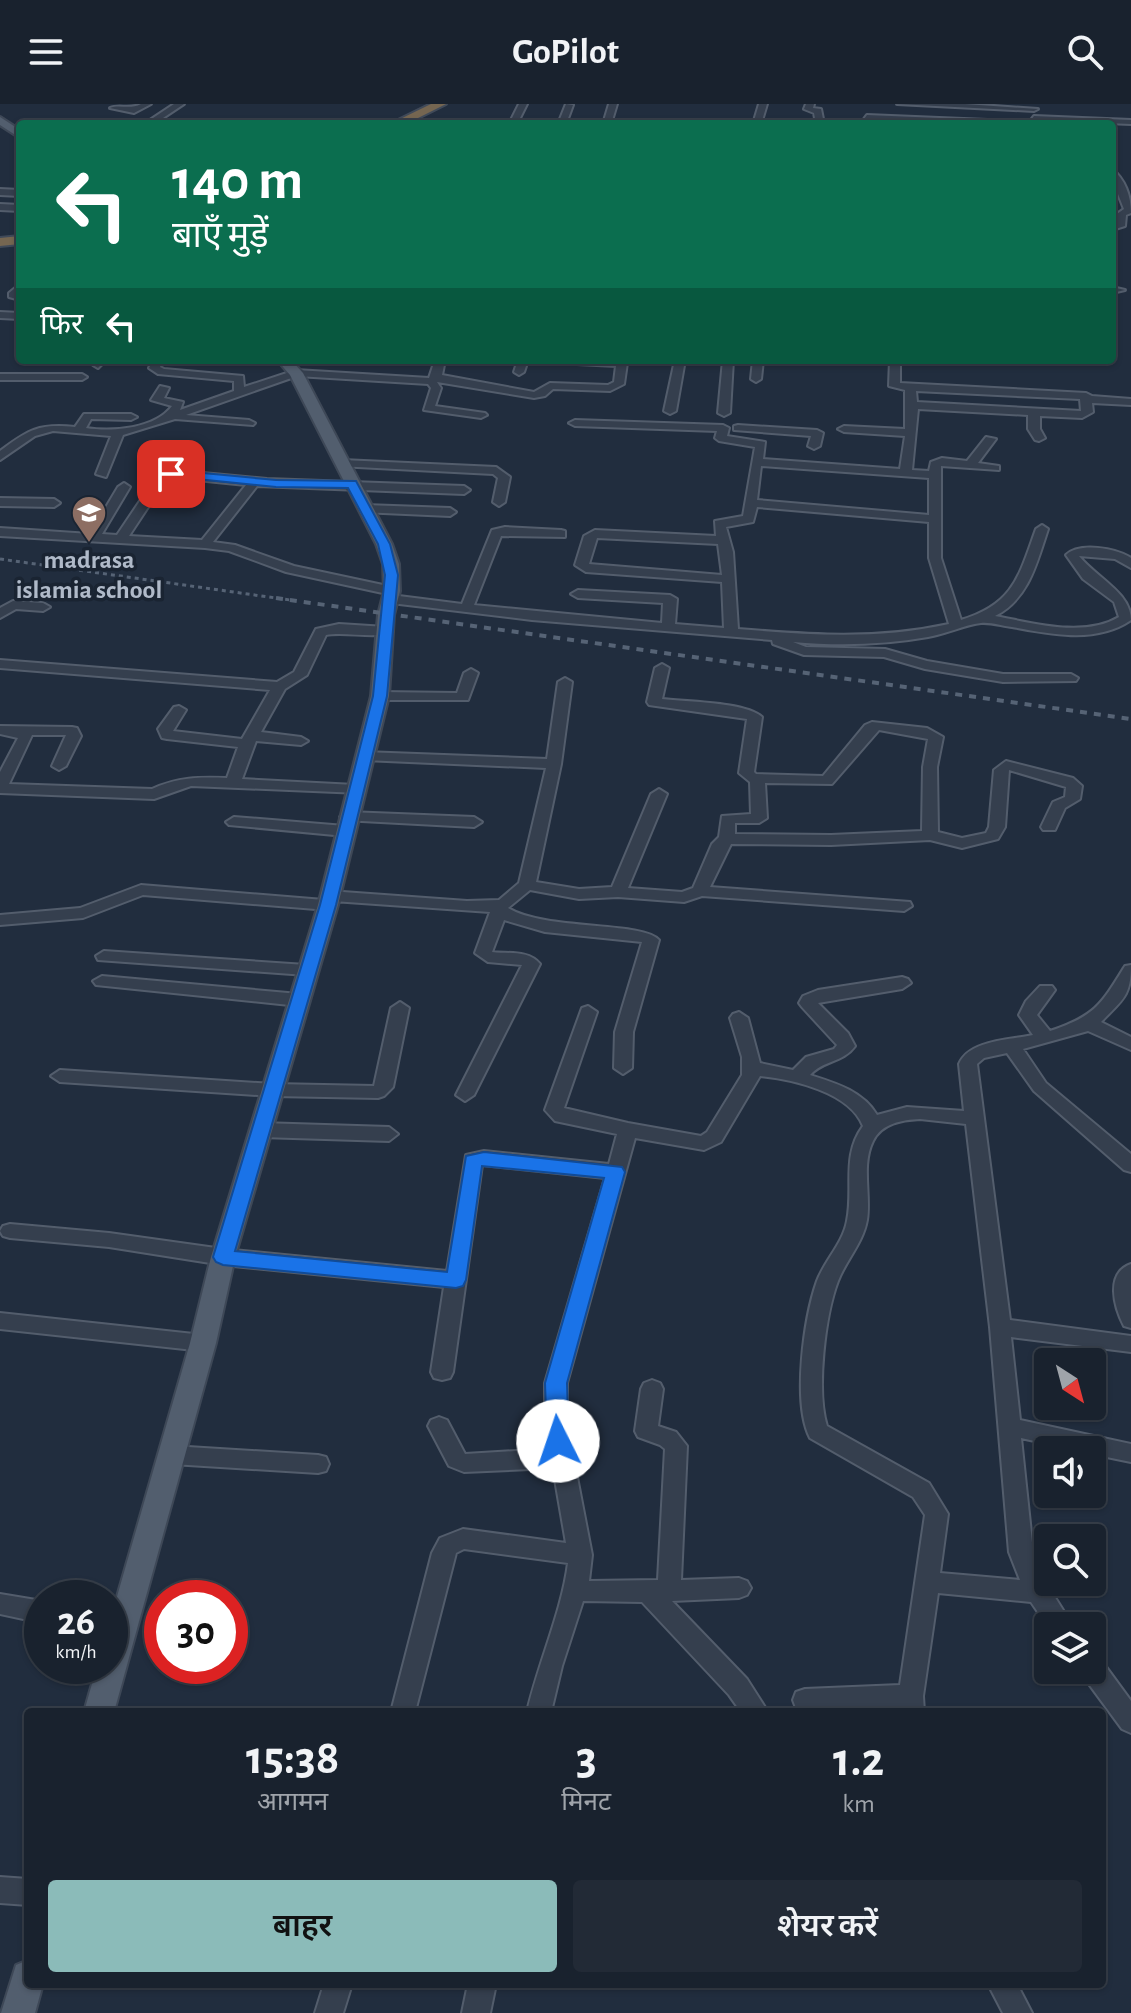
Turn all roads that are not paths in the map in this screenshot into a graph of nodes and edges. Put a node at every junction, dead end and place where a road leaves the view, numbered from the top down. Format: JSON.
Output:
{"nodes":[{"id":1,"x":147,"y":104,"type":"edge"},
{"id":2,"x":180,"y":104,"type":"edge"},
{"id":3,"x":429,"y":104,"type":"edge"},
{"id":4,"x":440,"y":104,"type":"edge"},
{"id":5,"x":810,"y":104,"type":"edge"},
{"id":6,"x":901,"y":104,"type":"edge"},
{"id":7,"x":114,"y":108,"type":"dead end"},
{"id":8,"x":1050,"y":108,"type":"dead end"},
{"id":9,"x":1034,"y":114,"type":"edge"},
{"id":10,"x":1128,"y":117,"type":"edge"},
{"id":11,"x":154,"y":120,"type":"edge"},
{"id":12,"x":395,"y":120,"type":"edge"},
{"id":13,"x":405,"y":120,"type":"edge"},
{"id":14,"x":819,"y":120,"type":"edge"},
{"id":15,"x":891,"y":120,"type":"edge"},
{"id":16,"x":1116,"y":178,"type":"edge"},
{"id":17,"x":1116,"y":226,"type":"edge"},
{"id":18,"x":44,"y":364,"type":"edge"},
{"id":19,"x":156,"y":364,"type":"edge"},
{"id":20,"x":439,"y":364,"type":"edge"},
{"id":21,"x":522,"y":364,"type":"edge"},
{"id":22,"x":622,"y":364,"type":"edge"},
{"id":23,"x":679,"y":364,"type":"edge"},
{"id":24,"x":728,"y":364,"type":"edge"},
{"id":25,"x":758,"y":364,"type":"edge"},
{"id":26,"x":895,"y":364,"type":"edge"},
{"id":27,"x":290,"y":367,"type":"edge"},
{"id":28,"x":519,"y":372,"type":"dead end"},
{"id":29,"x":0,"y":377,"type":"edge"},
{"id":30,"x":36,"y":377,"type":"junction"},
{"id":31,"x":82,"y":377,"type":"dead end"},
{"id":32,"x":434,"y":379,"type":"junction"},
{"id":33,"x":756,"y":379,"type":"dead end"},
{"id":34,"x":1084,"y":382,"type":"dead end"},
{"id":35,"x":910,"y":387,"type":"junction"},
{"id":36,"x":164,"y":388,"type":"dead end"},
{"id":37,"x":239,"y":394,"type":"junction"},
{"id":38,"x":1086,"y":398,"type":"junction"},
{"id":39,"x":1131,"y":402,"type":"edge"},
{"id":40,"x":913,"y":405,"type":"junction"},
{"id":41,"x":670,"y":411,"type":"dead end"},
{"id":42,"x":1034,"y":412,"type":"junction"},
{"id":43,"x":724,"y":413,"type":"dead end"},
{"id":44,"x":481,"y":415,"type":"dead end"},
{"id":45,"x":131,"y":417,"type":"dead end"},
{"id":46,"x":170,"y":419,"type":"junction"},
{"id":47,"x":249,"y":423,"type":"dead end"},
{"id":48,"x":575,"y":423,"type":"dead end"},
{"id":49,"x":723,"y":428,"type":"junction"},
{"id":50,"x":844,"y":429,"type":"dead end"},
{"id":51,"x":79,"y":430,"type":"junction"},
{"id":52,"x":118,"y":433,"type":"junction"},
{"id":53,"x":910,"y":433,"type":"junction"},
{"id":54,"x":1039,"y":438,"type":"dead end"},
{"id":55,"x":990,"y":439,"type":"dead end"},
{"id":56,"x":814,"y":446,"type":"dead end"},
{"id":57,"x":0,"y":457,"type":"edge"},
{"id":58,"x":756,"y":462,"type":"junction"},
{"id":59,"x":970,"y":465,"type":"junction"},
{"id":60,"x":995,"y":468,"type":"dead end"},
{"id":61,"x":906,"y":472,"type":"junction"},
{"id":62,"x":102,"y":474,"type":"dead end"},
{"id":63,"x":171,"y":474,"type":"dead end"},
{"id":64,"x":935,"y":475,"type":"junction"},
{"id":65,"x":349,"y":478,"type":"junction"},
{"id":66,"x":254,"y":482,"type":"junction"},
{"id":67,"x":124,"y":487,"type":"dead end"},
{"id":68,"x":464,"y":490,"type":"dead end"},
{"id":69,"x":152,"y":492,"type":"dead end"},
{"id":70,"x":0,"y":502,"type":"edge"},
{"id":71,"x":499,"y":502,"type":"dead end"},
{"id":72,"x":54,"y":503,"type":"dead end"},
{"id":73,"x":751,"y":503,"type":"junction"},
{"id":74,"x":365,"y":509,"type":"junction"},
{"id":75,"x":450,"y":512,"type":"dead end"},
{"id":76,"x":935,"y":519,"type":"junction"},
{"id":77,"x":1042,"y":529,"type":"dead end"},
{"id":78,"x":0,"y":532,"type":"edge"},
{"id":79,"x":561,"y":534,"type":"dead end"},
{"id":80,"x":95,"y":536,"type":"junction"},
{"id":81,"x":122,"y":537,"type":"junction"},
{"id":82,"x":722,"y":540,"type":"junction"},
{"id":83,"x":205,"y":544,"type":"junction"},
{"id":84,"x":1131,"y":564,"type":"edge"},
{"id":85,"x":728,"y":579,"type":"junction"},
{"id":86,"x":578,"y":594,"type":"dead end"},
{"id":87,"x":391,"y":595,"type":"junction"},
{"id":88,"x":43,"y":607,"type":"dead end"},
{"id":89,"x":466,"y":609,"type":"junction"},
{"id":90,"x":0,"y":614,"type":"edge"},
{"id":91,"x":981,"y":618,"type":"junction"},
{"id":92,"x":1127,"y":622,"type":"edge"},
{"id":93,"x":956,"y":625,"type":"junction"},
{"id":94,"x":668,"y":627,"type":"junction"},
{"id":95,"x":386,"y":631,"type":"junction"},
{"id":96,"x":731,"y":631,"type":"junction"},
{"id":97,"x":765,"y":635,"type":"junction"},
{"id":98,"x":0,"y":664,"type":"edge"},
{"id":99,"x":662,"y":668,"type":"dead end"},
{"id":100,"x":471,"y":673,"type":"dead end"},
{"id":101,"x":1071,"y":678,"type":"dead end"},
{"id":102,"x":565,"y":682,"type":"dead end"},
{"id":103,"x":279,"y":686,"type":"junction"},
{"id":104,"x":380,"y":696,"type":"junction"},
{"id":105,"x":179,"y":710,"type":"dead end"},
{"id":106,"x":0,"y":730,"type":"edge"},
{"id":107,"x":19,"y":730,"type":"junction"},
{"id":108,"x":250,"y":740,"type":"junction"},
{"id":109,"x":301,"y":741,"type":"dead end"},
{"id":110,"x":364,"y":756,"type":"junction"},
{"id":111,"x":554,"y":764,"type":"junction"},
{"id":112,"x":59,"y":766,"type":"dead end"},
{"id":113,"x":757,"y":779,"type":"junction"},
{"id":114,"x":232,"y":785,"type":"junction"},
{"id":115,"x":0,"y":788,"type":"edge"},
{"id":116,"x":355,"y":790,"type":"junction"},
{"id":117,"x":659,"y":794,"type":"dead end"},
{"id":118,"x":234,"y":822,"type":"dead end"},
{"id":119,"x":474,"y":822,"type":"dead end"},
{"id":120,"x":347,"y":824,"type":"junction"},
{"id":121,"x":1049,"y":827,"type":"dead end"},
{"id":122,"x":930,"y":835,"type":"junction"},
{"id":123,"x":727,"y":839,"type":"junction"},
{"id":124,"x":527,"y":885,"type":"junction"},
{"id":125,"x":700,"y":891,"type":"junction"},
{"id":126,"x":618,"y":892,"type":"junction"},
{"id":127,"x":328,"y":900,"type":"junction"},
{"id":128,"x":904,"y":906,"type":"dead end"},
{"id":129,"x":497,"y":909,"type":"junction"},
{"id":130,"x":0,"y":920,"type":"edge"},
{"id":131,"x":104,"y":956,"type":"dead end"},
{"id":132,"x":306,"y":970,"type":"junction"},
{"id":133,"x":1131,"y":970,"type":"edge"},
{"id":134,"x":102,"y":981,"type":"dead end"},
{"id":135,"x":902,"y":983,"type":"dead end"},
{"id":136,"x":1046,"y":990,"type":"dead end"},
{"id":137,"x":1125,"y":997,"type":"edge"},
{"id":138,"x":299,"y":1000,"type":"junction"},
{"id":139,"x":400,"y":1008,"type":"dead end"},
{"id":140,"x":588,"y":1012,"type":"dead end"},
{"id":141,"x":739,"y":1018,"type":"dead end"},
{"id":142,"x":1089,"y":1024,"type":"junction"},
{"id":143,"x":1048,"y":1038,"type":"junction"},
{"id":144,"x":1131,"y":1044,"type":"edge"},
{"id":145,"x":1012,"y":1046,"type":"junction"},
{"id":146,"x":623,"y":1068,"type":"dead end"},
{"id":147,"x":752,"y":1069,"type":"junction"},
{"id":148,"x":60,"y":1076,"type":"dead end"},
{"id":149,"x":796,"y":1078,"type":"junction"},
{"id":150,"x":273,"y":1090,"type":"junction"},
{"id":151,"x":465,"y":1095,"type":"dead end"},
{"id":152,"x":973,"y":1118,"type":"junction"},
{"id":153,"x":873,"y":1127,"type":"junction"},
{"id":154,"x":261,"y":1130,"type":"junction"},
{"id":155,"x":628,"y":1130,"type":"junction"},
{"id":156,"x":389,"y":1134,"type":"dead end"},
{"id":157,"x":1131,"y":1165,"type":"edge"},
{"id":158,"x":616,"y":1172,"type":"junction"},
{"id":159,"x":10,"y":1231,"type":"dead end"},
{"id":160,"x":223,"y":1257,"type":"junction"},
{"id":161,"x":1131,"y":1272,"type":"edge"},
{"id":162,"x":456,"y":1280,"type":"junction"},
{"id":163,"x":1131,"y":1320,"type":"edge"},
{"id":164,"x":0,"y":1321,"type":"edge"},
{"id":165,"x":1000,"y":1327,"type":"junction"},
{"id":166,"x":203,"y":1343,"type":"junction"},
{"id":167,"x":1131,"y":1344,"type":"edge"},
{"id":168,"x":442,"y":1372,"type":"dead end"},
{"id":169,"x":652,"y":1389,"type":"dead end"},
{"id":170,"x":439,"y":1426,"type":"dead end"},
{"id":171,"x":1010,"y":1427,"type":"junction"},
{"id":172,"x":1131,"y":1453,"type":"edge"},
{"id":173,"x":172,"y":1455,"type":"junction"},
{"id":174,"x":561,"y":1458,"type":"junction"},
{"id":175,"x":318,"y":1464,"type":"dead end"},
{"id":176,"x":580,"y":1555,"type":"junction"},
{"id":177,"x":928,"y":1582,"type":"junction"},
{"id":178,"x":577,"y":1585,"type":"junction"},
{"id":179,"x":1034,"y":1587,"type":"edge"},
{"id":180,"x":739,"y":1588,"type":"dead end"},
{"id":181,"x":128,"y":1590,"type":"edge"},
{"id":182,"x":658,"y":1591,"type":"junction"},
{"id":183,"x":1034,"y":1592,"type":"edge"},
{"id":184,"x":0,"y":1604,"type":"edge"},
{"id":185,"x":24,"y":1609,"type":"edge"},
{"id":186,"x":105,"y":1684,"type":"edge"},
{"id":187,"x":1104,"y":1684,"type":"edge"},
{"id":188,"x":805,"y":1700,"type":"dead end"},
{"id":189,"x":911,"y":1704,"type":"edge"},
{"id":190,"x":100,"y":1708,"type":"edge"},
{"id":191,"x":404,"y":1708,"type":"edge"},
{"id":192,"x":540,"y":1708,"type":"edge"},
{"id":193,"x":753,"y":1708,"type":"edge"},
{"id":194,"x":1131,"y":1721,"type":"edge"},
{"id":195,"x":0,"y":1890,"type":"edge"},
{"id":196,"x":24,"y":1892,"type":"edge"},
{"id":197,"x":25,"y":1988,"type":"edge"},
{"id":198,"x":337,"y":1988,"type":"edge"},
{"id":199,"x":481,"y":1988,"type":"edge"},
{"id":200,"x":1004,"y":1988,"type":"edge"},
{"id":201,"x":0,"y":2012,"type":"edge"},
{"id":202,"x":11,"y":2013,"type":"edge"},
{"id":203,"x":18,"y":2013,"type":"edge"},
{"id":204,"x":329,"y":2013,"type":"edge"},
{"id":205,"x":476,"y":2013,"type":"edge"},
{"id":206,"x":1018,"y":2013,"type":"edge"}],
"edges":[{"from":1,"to":7,"type":"street"},
{"from":2,"to":11,"type":"street"},
{"from":3,"to":12,"type":"highway"},
{"from":4,"to":13,"type":"highway"},
{"from":5,"to":14,"type":"street"},
{"from":6,"to":9,"type":"street"},
{"from":8,"to":9,"type":"street"},
{"from":9,"to":10,"type":"street"},
{"from":9,"to":15,"type":"street"},
{"from":16,"to":17,"type":"street"},
{"from":18,"to":30,"type":"street"},
{"from":19,"to":37,"type":"street"},
{"from":20,"to":32,"type":"street"},
{"from":21,"to":28,"type":"street"},
{"from":22,"to":32,"type":"street"},
{"from":23,"to":41,"type":"street"},
{"from":24,"to":43,"type":"street"},
{"from":25,"to":33,"type":"street"},
{"from":26,"to":35,"type":"street"},
{"from":27,"to":32,"type":"street"},
{"from":27,"to":37,"type":"street"},
{"from":27,"to":65,"type":"main road"},
{"from":29,"to":30,"type":"street"},
{"from":30,"to":31,"type":"street"},
{"from":32,"to":44,"type":"street"},
{"from":34,"to":38,"type":"street"},
{"from":35,"to":38,"type":"street"},
{"from":35,"to":40,"type":"street"},
{"from":36,"to":46,"type":"street"},
{"from":37,"to":46,"type":"street"},
{"from":38,"to":39,"type":"street"},
{"from":38,"to":42,"type":"street"},
{"from":40,"to":42,"type":"street"},
{"from":40,"to":53,"type":"street"},
{"from":42,"to":54,"type":"street"},
{"from":45,"to":51,"type":"street"},
{"from":46,"to":47,"type":"street"},
{"from":46,"to":52,"type":"street"},
{"from":48,"to":49,"type":"street"},
{"from":49,"to":56,"type":"street"},
{"from":49,"to":58,"type":"street"},
{"from":50,"to":53,"type":"street"},
{"from":51,"to":52,"type":"street"},
{"from":51,"to":57,"type":"street"},
{"from":52,"to":62,"type":"street"},
{"from":53,"to":61,"type":"street"},
{"from":55,"to":59,"type":"street"},
{"from":58,"to":61,"type":"street"},
{"from":58,"to":73,"type":"street"},
{"from":59,"to":60,"type":"street"},
{"from":59,"to":64,"type":"street"},
{"from":61,"to":64,"type":"street"},
{"from":63,"to":66,"type":"street"},
{"from":64,"to":76,"type":"street"},
{"from":65,"to":66,"type":"street"},
{"from":65,"to":68,"type":"street"},
{"from":65,"to":71,"type":"street"},
{"from":65,"to":74,"type":"main road"},
{"from":66,"to":83,"type":"street"},
{"from":67,"to":80,"type":"street"},
{"from":69,"to":81,"type":"street"},
{"from":70,"to":72,"type":"street"},
{"from":73,"to":76,"type":"street"},
{"from":73,"to":82,"type":"street"},
{"from":74,"to":75,"type":"street"},
{"from":74,"to":87,"type":"main road"},
{"from":76,"to":93,"type":"street"},
{"from":77,"to":91,"type":"street"},
{"from":78,"to":80,"type":"street"},
{"from":79,"to":89,"type":"street"},
{"from":80,"to":81,"type":"street"},
{"from":81,"to":83,"type":"street"},
{"from":82,"to":85,"type":"street"},
{"from":82,"to":85,"type":"street"},
{"from":83,"to":87,"type":"street"},
{"from":84,"to":92,"type":"street"},
{"from":85,"to":96,"type":"street"},
{"from":86,"to":94,"type":"street"},
{"from":87,"to":89,"type":"street"},
{"from":87,"to":95,"type":"main road"},
{"from":88,"to":90,"type":"street"},
{"from":89,"to":94,"type":"street"},
{"from":91,"to":92,"type":"street"},
{"from":91,"to":93,"type":"street"},
{"from":93,"to":97,"type":"street"},
{"from":94,"to":96,"type":"street"},
{"from":95,"to":103,"type":"street"},
{"from":95,"to":104,"type":"main road"},
{"from":96,"to":97,"type":"street"},
{"from":97,"to":101,"type":"street"},
{"from":98,"to":103,"type":"street"},
{"from":99,"to":113,"type":"street"},
{"from":100,"to":104,"type":"street"},
{"from":102,"to":111,"type":"street"},
{"from":103,"to":108,"type":"street"},
{"from":104,"to":110,"type":"main road"},
{"from":105,"to":108,"type":"street"},
{"from":106,"to":107,"type":"street"},
{"from":107,"to":112,"type":"street"},
{"from":107,"to":115,"type":"street"},
{"from":108,"to":109,"type":"street"},
{"from":108,"to":114,"type":"street"},
{"from":110,"to":111,"type":"street"},
{"from":110,"to":116,"type":"main road"},
{"from":111,"to":124,"type":"street"},
{"from":113,"to":122,"type":"street"},
{"from":113,"to":123,"type":"street"},
{"from":114,"to":115,"type":"street"},
{"from":114,"to":116,"type":"street"},
{"from":116,"to":120,"type":"main road"},
{"from":117,"to":126,"type":"street"},
{"from":118,"to":120,"type":"street"},
{"from":119,"to":120,"type":"street"},
{"from":120,"to":127,"type":"main road"},
{"from":121,"to":122,"type":"street"},
{"from":122,"to":123,"type":"street"},
{"from":123,"to":125,"type":"street"},
{"from":124,"to":126,"type":"street"},
{"from":124,"to":129,"type":"street"},
{"from":125,"to":126,"type":"street"},
{"from":125,"to":128,"type":"street"},
{"from":127,"to":129,"type":"street"},
{"from":127,"to":130,"type":"street"},
{"from":127,"to":132,"type":"main road"},
{"from":129,"to":146,"type":"street"},
{"from":129,"to":151,"type":"street"},
{"from":131,"to":132,"type":"street"},
{"from":132,"to":138,"type":"main road"},
{"from":133,"to":137,"type":"street"},
{"from":134,"to":138,"type":"street"},
{"from":135,"to":149,"type":"street"},
{"from":136,"to":143,"type":"street"},
{"from":137,"to":142,"type":"street"},
{"from":138,"to":150,"type":"main road"},
{"from":139,"to":150,"type":"street"},
{"from":140,"to":155,"type":"street"},
{"from":141,"to":147,"type":"street"},
{"from":142,"to":143,"type":"street"},
{"from":142,"to":144,"type":"street"},
{"from":143,"to":145,"type":"street"},
{"from":145,"to":152,"type":"street"},
{"from":145,"to":157,"type":"street"},
{"from":147,"to":149,"type":"street"},
{"from":147,"to":155,"type":"street"},
{"from":148,"to":150,"type":"street"},
{"from":149,"to":153,"type":"street"},
{"from":150,"to":154,"type":"main road"},
{"from":152,"to":153,"type":"street"},
{"from":152,"to":165,"type":"street"},
{"from":153,"to":177,"type":"street"},
{"from":154,"to":156,"type":"street"},
{"from":154,"to":160,"type":"main road"},
{"from":155,"to":158,"type":"street"},
{"from":158,"to":162,"type":"street"},
{"from":158,"to":174,"type":"street"},
{"from":159,"to":160,"type":"street"},
{"from":160,"to":162,"type":"street"},
{"from":160,"to":166,"type":"main road"},
{"from":161,"to":163,"type":"street"},
{"from":162,"to":168,"type":"street"},
{"from":164,"to":166,"type":"street"},
{"from":165,"to":167,"type":"street"},
{"from":165,"to":171,"type":"street"},
{"from":166,"to":173,"type":"main road"},
{"from":169,"to":182,"type":"street"},
{"from":170,"to":174,"type":"street"},
{"from":171,"to":172,"type":"street"},
{"from":171,"to":179,"type":"street"},
{"from":173,"to":175,"type":"street"},
{"from":173,"to":181,"type":"main road"},
{"from":174,"to":176,"type":"street"},
{"from":176,"to":178,"type":"street"},
{"from":176,"to":191,"type":"street"},
{"from":177,"to":183,"type":"street"},
{"from":177,"to":189,"type":"street"},
{"from":178,"to":182,"type":"street"},
{"from":178,"to":192,"type":"street"},
{"from":180,"to":182,"type":"street"},
{"from":182,"to":193,"type":"street"},
{"from":184,"to":185,"type":"street"},
{"from":186,"to":190,"type":"main road"},
{"from":187,"to":194,"type":"street"},
{"from":188,"to":189,"type":"street"},
{"from":195,"to":196,"type":"street"},
{"from":197,"to":203,"type":"main road"},
{"from":198,"to":204,"type":"street"},
{"from":199,"to":205,"type":"street"},
{"from":200,"to":206,"type":"street"},
{"from":201,"to":202,"type":"street"}]}
